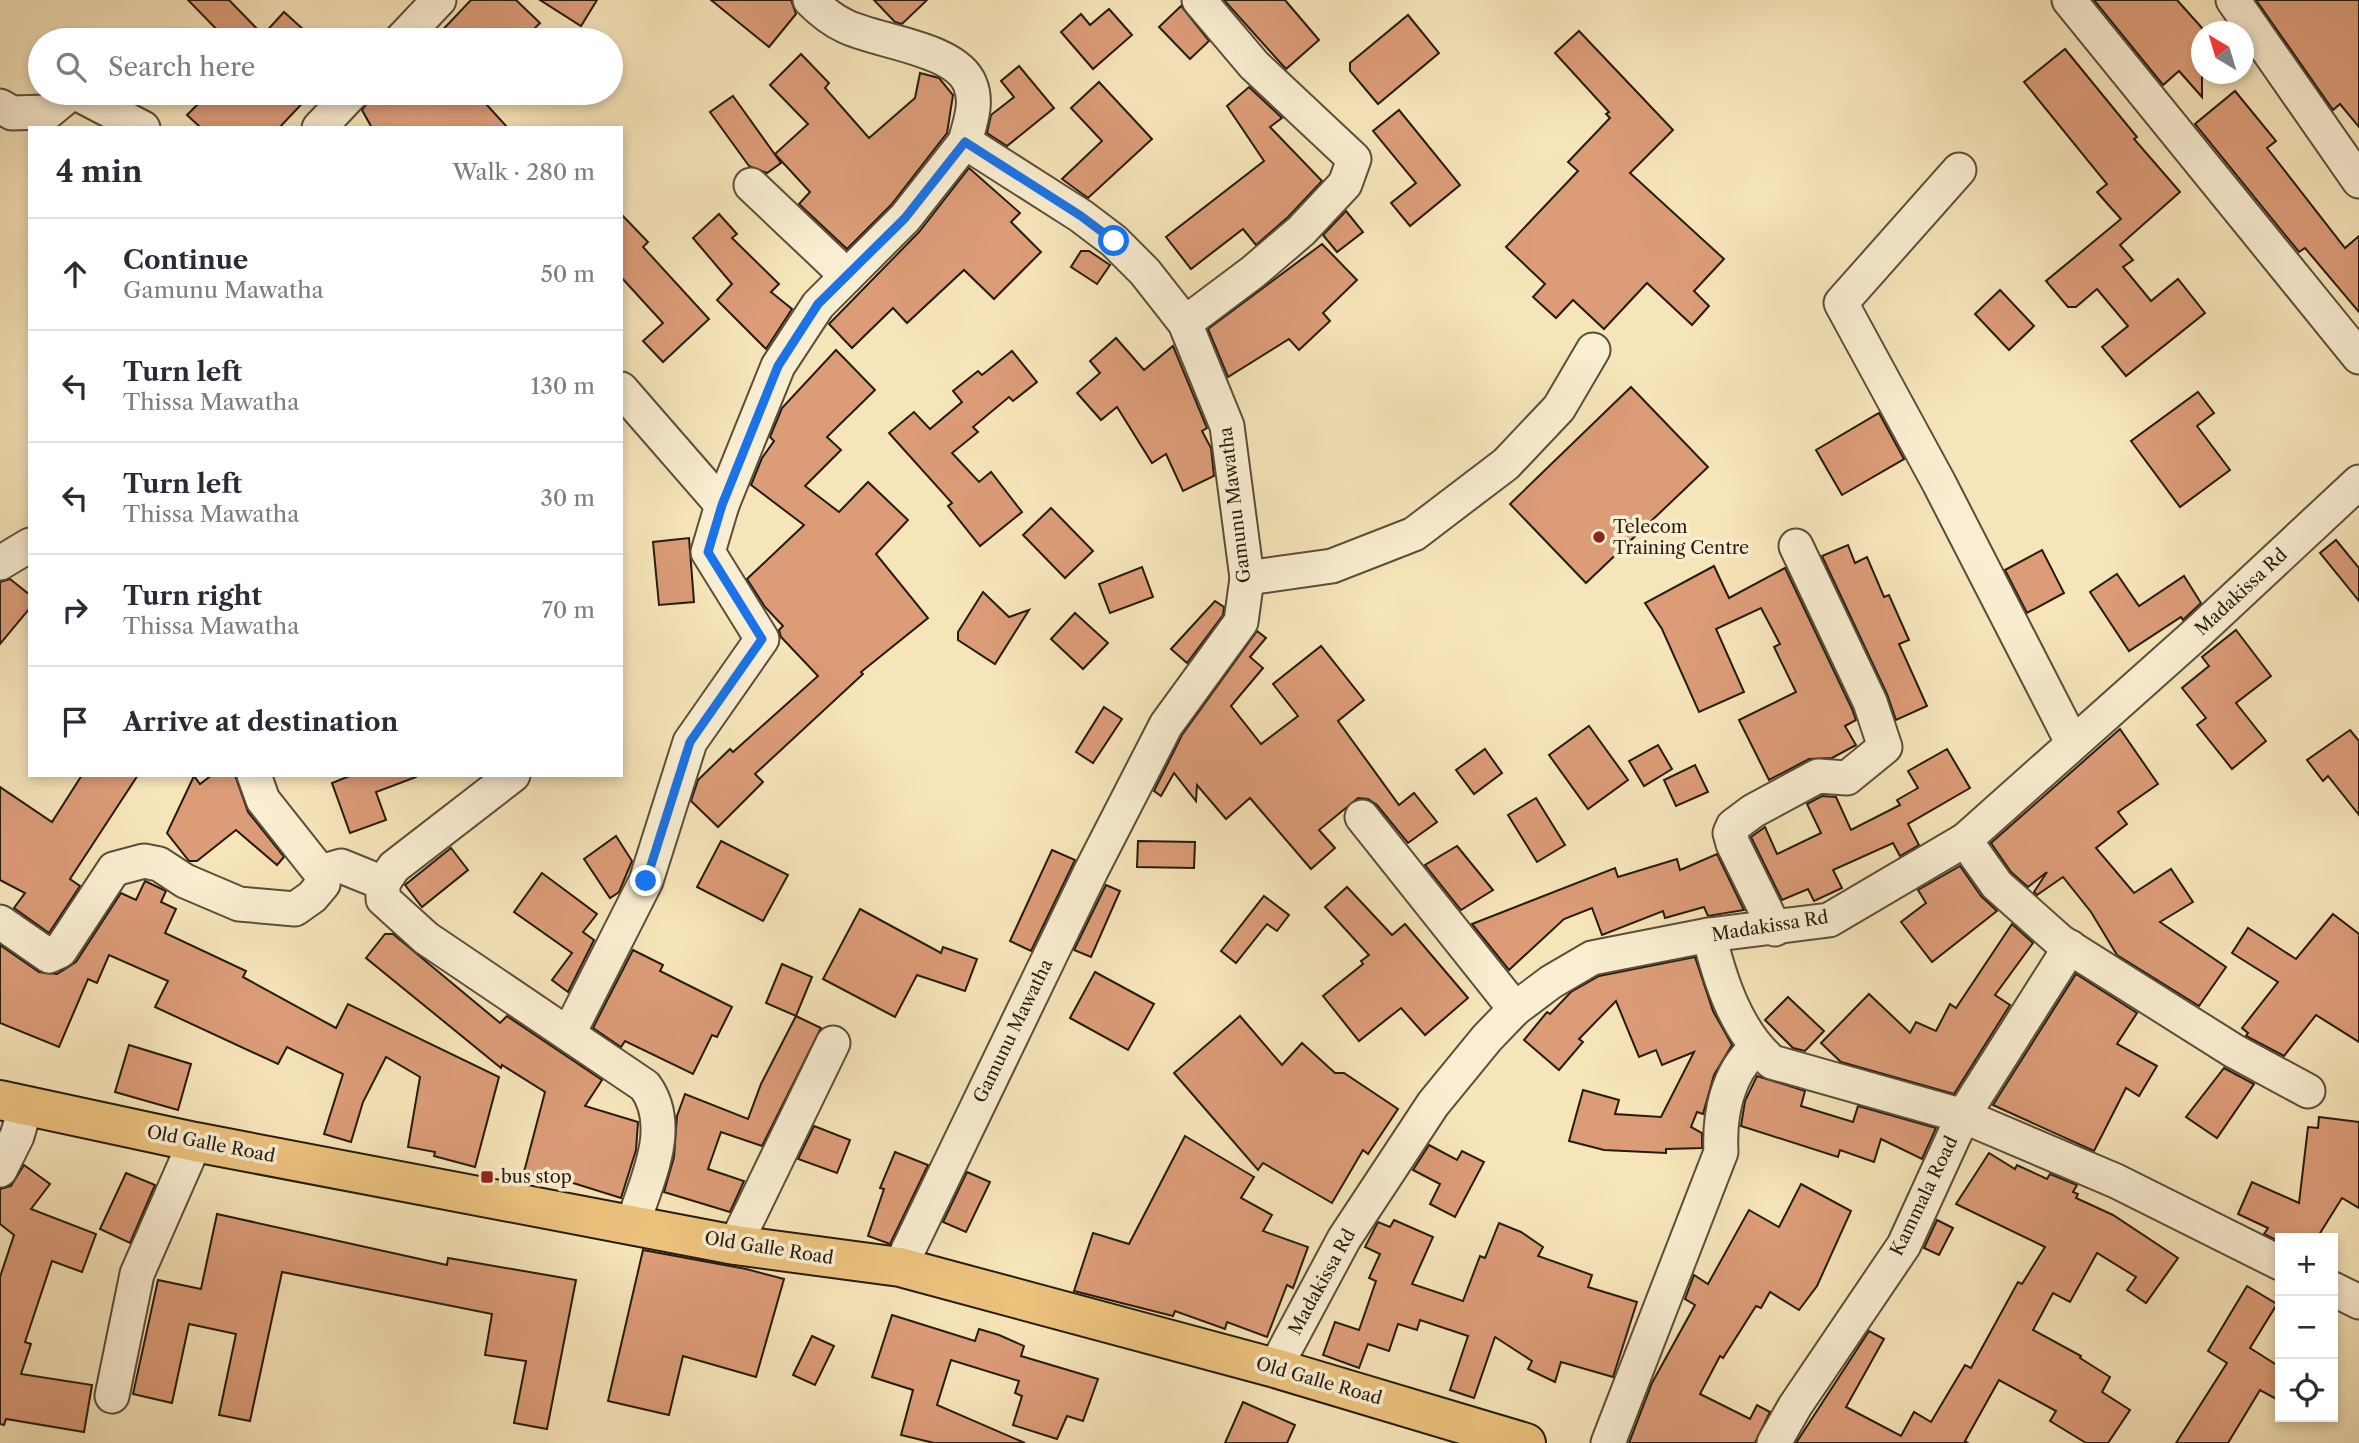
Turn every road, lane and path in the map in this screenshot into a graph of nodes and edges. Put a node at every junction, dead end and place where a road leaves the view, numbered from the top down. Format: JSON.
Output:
{"nodes":[{"id":1,"x":439,"y":0,"type":"edge"},
{"id":2,"x":810,"y":0,"type":"edge"},
{"id":3,"x":1199,"y":0,"type":"edge"},
{"id":4,"x":2069,"y":0,"type":"edge"},
{"id":5,"x":2233,"y":0,"type":"edge"},
{"id":6,"x":412,"y":28,"type":"edge"},
{"id":7,"x":58,"y":105,"type":"edge"},
{"id":8,"x":98,"y":105,"type":"edge"},
{"id":9,"x":341,"y":105,"type":"edge"},
{"id":10,"x":0,"y":106,"type":"edge"},
{"id":11,"x":139,"y":126,"type":"edge"},
{"id":12,"x":321,"y":126,"type":"edge"},
{"id":13,"x":965,"y":142,"type":"junction"},
{"id":14,"x":1959,"y":170,"type":"dead end"},
{"id":15,"x":2359,"y":181,"type":"edge"},
{"id":16,"x":751,"y":185,"type":"dead end"},
{"id":17,"x":847,"y":276,"type":"junction"},
{"id":18,"x":1185,"y":323,"type":"junction"},
{"id":19,"x":1593,"y":350,"type":"dead end"},
{"id":20,"x":2359,"y":357,"type":"edge"},
{"id":21,"x":623,"y":392,"type":"edge"},
{"id":22,"x":2359,"y":482,"type":"edge"},
{"id":23,"x":722,"y":505,"type":"junction"},
{"id":24,"x":28,"y":546,"type":"edge"},
{"id":25,"x":1796,"y":546,"type":"dead end"},
{"id":26,"x":0,"y":563,"type":"edge"},
{"id":27,"x":1247,"y":578,"type":"junction"},
{"id":28,"x":2072,"y":742,"type":"junction"},
{"id":29,"x":255,"y":777,"type":"edge"},
{"id":30,"x":510,"y":777,"type":"edge"},
{"id":31,"x":1362,"y":817,"type":"dead end"},
{"id":32,"x":1965,"y":840,"type":"junction"},
{"id":33,"x":320,"y":872,"type":"junction"},
{"id":34,"x":383,"y":883,"type":"junction"},
{"id":35,"x":0,"y":922,"type":"edge"},
{"id":36,"x":1775,"y":929,"type":"junction"},
{"id":37,"x":1709,"y":935,"type":"junction"},
{"id":38,"x":2070,"y":947,"type":"junction"},
{"id":39,"x":1515,"y":1009,"type":"junction"},
{"id":40,"x":569,"y":1033,"type":"junction"},
{"id":41,"x":833,"y":1043,"type":"dead end"},
{"id":42,"x":1756,"y":1048,"type":"junction"},
{"id":43,"x":2308,"y":1091,"type":"dead end"},
{"id":44,"x":13,"y":1102,"type":"edge"},
{"id":45,"x":1963,"y":1116,"type":"junction"},
{"id":46,"x":195,"y":1142,"type":"junction"},
{"id":47,"x":0,"y":1170,"type":"edge"},
{"id":48,"x":632,"y":1224,"type":"junction"},
{"id":49,"x":735,"y":1245,"type":"junction"},
{"id":50,"x":2275,"y":1260,"type":"edge"},
{"id":51,"x":900,"y":1267,"type":"junction"},
{"id":52,"x":2338,"y":1292,"type":"edge"},
{"id":53,"x":2359,"y":1302,"type":"edge"},
{"id":54,"x":1275,"y":1368,"type":"junction"},
{"id":55,"x":113,"y":1396,"type":"dead end"},
{"id":56,"x":1526,"y":1443,"type":"edge"},
{"id":57,"x":1608,"y":1443,"type":"edge"},
{"id":58,"x":1774,"y":1443,"type":"edge"}],
"edges":[{"from":1,"to":6,"type":"street"},
{"from":2,"to":13,"type":"street"},
{"from":3,"to":18,"type":"street"},
{"from":4,"to":20,"type":"street"},
{"from":5,"to":15,"type":"street"},
{"from":7,"to":10,"type":"street"},
{"from":8,"to":11,"type":"street"},
{"from":9,"to":12,"type":"street"},
{"from":13,"to":17,"type":"street"},
{"from":13,"to":18,"type":"street","name":"Gamunu Mawatha"},
{"from":14,"to":28,"type":"street"},
{"from":16,"to":17,"type":"street"},
{"from":17,"to":23,"type":"street"},
{"from":18,"to":27,"type":"street","name":"Gamunu Mawatha"},
{"from":19,"to":27,"type":"street"},
{"from":21,"to":23,"type":"street"},
{"from":22,"to":28,"type":"street","name":"Madakissa Rd"},
{"from":23,"to":40,"type":"street"},
{"from":24,"to":26,"type":"street"},
{"from":25,"to":36,"type":"street"},
{"from":27,"to":51,"type":"street","name":"Gamunu Mawatha"},
{"from":28,"to":32,"type":"street","name":"Madakissa Rd"},
{"from":29,"to":33,"type":"street"},
{"from":30,"to":34,"type":"street"},
{"from":31,"to":39,"type":"street"},
{"from":32,"to":36,"type":"street","name":"Madakissa Rd"},
{"from":32,"to":38,"type":"street"},
{"from":33,"to":34,"type":"street"},
{"from":33,"to":35,"type":"street"},
{"from":34,"to":40,"type":"street"},
{"from":36,"to":37,"type":"street","name":"Madakissa Rd"},
{"from":37,"to":39,"type":"street","name":"Madakissa Rd"},
{"from":37,"to":42,"type":"street"},
{"from":38,"to":43,"type":"street"},
{"from":38,"to":45,"type":"street","name":"Kammala Road"},
{"from":39,"to":54,"type":"street","name":"Madakissa Rd"},
{"from":40,"to":48,"type":"street"},
{"from":41,"to":49,"type":"street"},
{"from":42,"to":45,"type":"street"},
{"from":42,"to":57,"type":"street"},
{"from":44,"to":46,"type":"highway","name":"Old Galle Road"},
{"from":44,"to":47,"type":"street"},
{"from":45,"to":50,"type":"street"},
{"from":45,"to":58,"type":"street","name":"Kammala Road"},
{"from":46,"to":48,"type":"highway","name":"Old Galle Road"},
{"from":46,"to":55,"type":"street"},
{"from":48,"to":49,"type":"highway","name":"Old Galle Road"},
{"from":49,"to":51,"type":"highway","name":"Old Galle Road"},
{"from":51,"to":54,"type":"highway","name":"Old Galle Road"},
{"from":52,"to":53,"type":"street"},
{"from":54,"to":56,"type":"highway","name":"Old Galle Road"}]}
